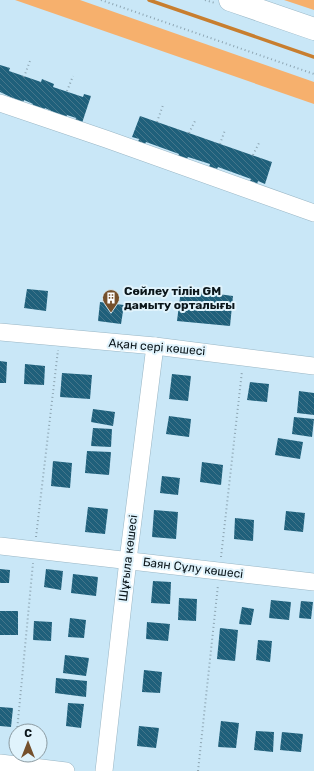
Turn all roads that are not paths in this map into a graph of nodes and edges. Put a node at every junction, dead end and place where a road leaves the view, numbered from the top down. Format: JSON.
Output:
{"nodes":[{"id":1,"x":230,"y":0,"type":"edge"},
{"id":2,"x":263,"y":0,"type":"edge"},
{"id":3,"x":314,"y":18,"type":"edge"},
{"id":4,"x":314,"y":29,"type":"edge"},
{"id":5,"x":0,"y":103,"type":"edge"},
{"id":6,"x":314,"y":213,"type":"edge"},
{"id":7,"x":0,"y":332,"type":"edge"},
{"id":8,"x":155,"y":346,"type":"junction"},
{"id":9,"x":314,"y":366,"type":"edge"},
{"id":10,"x":0,"y":546,"type":"edge"},
{"id":11,"x":128,"y":560,"type":"junction"},
{"id":12,"x":314,"y":582,"type":"edge"},
{"id":13,"x":0,"y":763,"type":"edge"},
{"id":14,"x":66,"y":771,"type":"edge"},
{"id":15,"x":104,"y":771,"type":"edge"}],
"edges":[{"from":1,"to":4,"type":"main road"},
{"from":2,"to":3,"type":"main road"},
{"from":5,"to":6,"type":"street"},
{"from":7,"to":8,"type":"street","name":"Ақан сері көшесі"},
{"from":8,"to":9,"type":"street","name":"Ақан сері көшесі"},
{"from":8,"to":11,"type":"street","name":"Шұғыла көшесі"},
{"from":10,"to":11,"type":"street","name":"Баян Сұлу көшесі"},
{"from":11,"to":12,"type":"street","name":"Баян Сұлу көшесі"},
{"from":11,"to":15,"type":"street","name":"Шұғыла көшесі"},
{"from":13,"to":14,"type":"street"}]}
